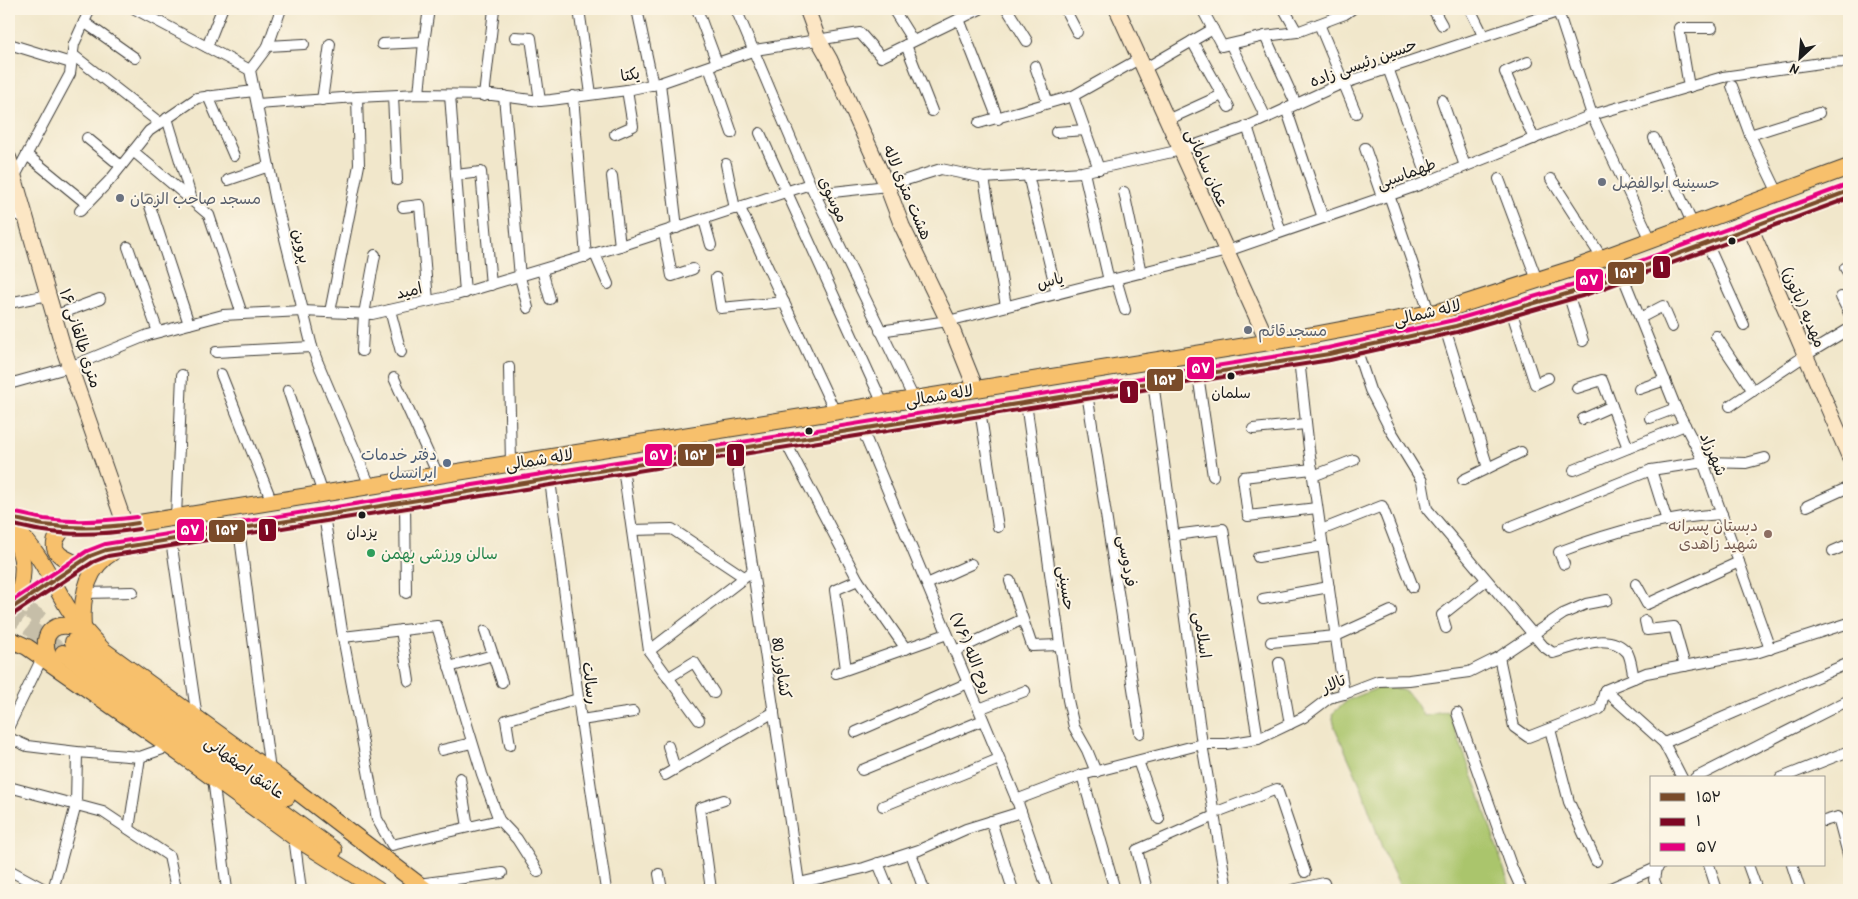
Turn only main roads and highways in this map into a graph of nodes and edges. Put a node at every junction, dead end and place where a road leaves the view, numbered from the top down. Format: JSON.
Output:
{"nodes":[{"id":1,"x":1849,"y":167,"type":"edge"},
{"id":2,"x":1849,"y":191,"type":"edge"},
{"id":3,"x":1583,"y":265,"type":"junction"},
{"id":4,"x":1588,"y":287,"type":"junction"},
{"id":5,"x":1122,"y":366,"type":"junction"},
{"id":6,"x":1066,"y":375,"type":"junction"},
{"id":7,"x":1113,"y":389,"type":"junction"},
{"id":8,"x":1058,"y":398,"type":"junction"},
{"id":9,"x":462,"y":472,"type":"junction"},
{"id":10,"x":465,"y":493,"type":"junction"},
{"id":11,"x":9,"y":518,"type":"edge"},
{"id":12,"x":65,"y":527,"type":"junction"},
{"id":13,"x":9,"y":529,"type":"edge"},
{"id":14,"x":121,"y":548,"type":"junction"},
{"id":15,"x":78,"y":564,"type":"junction"},
{"id":16,"x":53,"y":581,"type":"junction"},
{"id":17,"x":10,"y":609,"type":"edge"},
{"id":18,"x":9,"y":639,"type":"edge"},
{"id":19,"x":77,"y":639,"type":"junction"},
{"id":20,"x":62,"y":672,"type":"junction"},
{"id":21,"x":421,"y":888,"type":"edge"},
{"id":22,"x":378,"y":890,"type":"edge"},
{"id":23,"x":391,"y":890,"type":"edge"}],
"edges":[{"from":1,"to":3,"type":"main road","name":"لاله شمالی"},
{"from":2,"to":4,"type":"main road","name":"لاله شمالی"},
{"from":3,"to":4,"type":"main road"},
{"from":3,"to":5,"type":"main road","name":"لاله شمالی"},
{"from":4,"to":7,"type":"main road","name":"لاله شمالی"},
{"from":5,"to":6,"type":"main road","name":"لاله شمالی"},
{"from":5,"to":7,"type":"main road"},
{"from":6,"to":8,"type":"main road"},
{"from":6,"to":9,"type":"main road","name":"لاله شمالی"},
{"from":7,"to":8,"type":"main road","name":"لاله شمالی"},
{"from":8,"to":10,"type":"main road","name":"لاله شمالی"},
{"from":9,"to":10,"type":"main road"},
{"from":9,"to":12,"type":"main road","name":"لاله شمالی"},
{"from":10,"to":14,"type":"main road","name":"لاله شمالی"},
{"from":11,"to":12,"type":"main road","name":"لاله شمالی"},
{"from":12,"to":15,"type":"main road"},
{"from":13,"to":16,"type":"main road"},
{"from":13,"to":17,"type":"main road"},
{"from":14,"to":15,"type":"main road","name":"لاله شمالی"},
{"from":14,"to":19,"type":"main road"},
{"from":15,"to":16,"type":"main road","name":"لاله شمالی"},
{"from":16,"to":17,"type":"main road","name":"لاله شمالی"},
{"from":16,"to":19,"type":"main road"},
{"from":18,"to":20,"type":"main road"},
{"from":19,"to":20,"type":"main road"},
{"from":19,"to":21,"type":"main road","name":"عاشق اصفهانی"},
{"from":19,"to":21,"type":"main road"},
{"from":19,"to":23,"type":"main road","name":"عاشق اصفهانی"},
{"from":20,"to":22,"type":"main road"}]}
